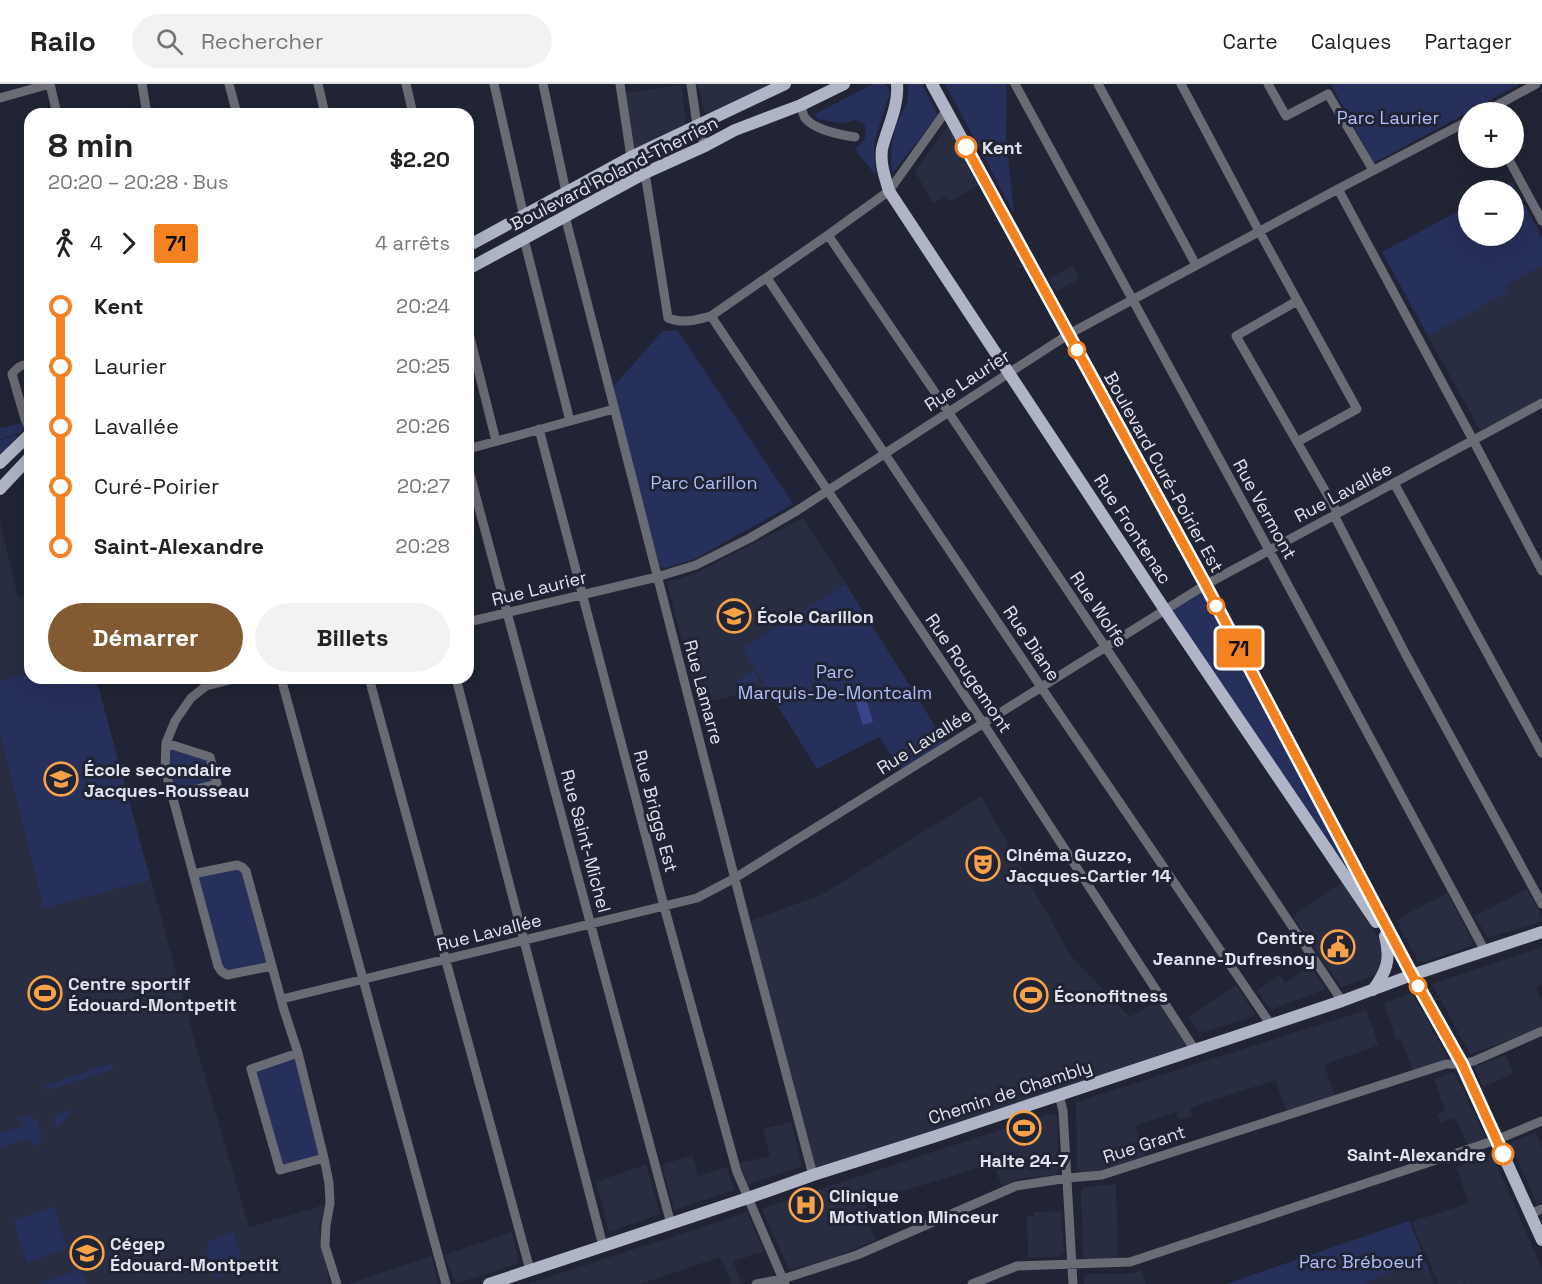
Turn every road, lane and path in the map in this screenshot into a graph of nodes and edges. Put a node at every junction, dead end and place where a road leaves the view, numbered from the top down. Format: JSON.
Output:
{"nodes":[{"id":1,"x":50,"y":84,"type":"edge"},
{"id":2,"x":142,"y":84,"type":"edge"},
{"id":3,"x":230,"y":84,"type":"edge"},
{"id":4,"x":318,"y":84,"type":"edge"},
{"id":5,"x":406,"y":84,"type":"edge"},
{"id":6,"x":494,"y":84,"type":"edge"},
{"id":7,"x":543,"y":84,"type":"edge"},
{"id":8,"x":620,"y":84,"type":"edge"},
{"id":9,"x":691,"y":84,"type":"edge"},
{"id":10,"x":785,"y":84,"type":"edge"},
{"id":11,"x":844,"y":84,"type":"edge"},
{"id":12,"x":897,"y":84,"type":"edge"},
{"id":13,"x":932,"y":84,"type":"edge"},
{"id":14,"x":1014,"y":84,"type":"edge"},
{"id":15,"x":1098,"y":84,"type":"edge"},
{"id":16,"x":1181,"y":84,"type":"edge"},
{"id":17,"x":1268,"y":84,"type":"edge"},
{"id":18,"x":1536,"y":84,"type":"edge"},
{"id":19,"x":0,"y":98,"type":"edge"},
{"id":20,"x":1503,"y":102,"type":"edge"},
{"id":21,"x":801,"y":105,"type":"junction"},
{"id":22,"x":56,"y":108,"type":"edge"},
{"id":23,"x":146,"y":108,"type":"edge"},
{"id":24,"x":236,"y":108,"type":"edge"},
{"id":25,"x":324,"y":108,"type":"edge"},
{"id":26,"x":412,"y":108,"type":"edge"},
{"id":27,"x":946,"y":111,"type":"junction"},
{"id":28,"x":698,"y":125,"type":"junction"},
{"id":29,"x":1458,"y":126,"type":"edge"},
{"id":30,"x":855,"y":137,"type":"dead end"},
{"id":31,"x":705,"y":146,"type":"junction"},
{"id":32,"x":632,"y":157,"type":"junction"},
{"id":33,"x":1513,"y":168,"type":"edge"},
{"id":34,"x":1373,"y":170,"type":"junction"},
{"id":35,"x":645,"y":173,"type":"junction"},
{"id":36,"x":1338,"y":189,"type":"junction"},
{"id":37,"x":889,"y":191,"type":"junction"},
{"id":38,"x":566,"y":192,"type":"junction"},
{"id":39,"x":565,"y":216,"type":"junction"},
{"id":40,"x":524,"y":217,"type":"junction"},
{"id":41,"x":1542,"y":221,"type":"edge"},
{"id":42,"x":1259,"y":231,"type":"junction"},
{"id":43,"x":828,"y":235,"type":"junction"},
{"id":44,"x":524,"y":239,"type":"junction"},
{"id":45,"x":474,"y":243,"type":"edge"},
{"id":46,"x":1196,"y":265,"type":"junction"},
{"id":47,"x":474,"y":266,"type":"edge"},
{"id":48,"x":767,"y":278,"type":"junction"},
{"id":49,"x":1132,"y":299,"type":"junction"},
{"id":50,"x":1298,"y":301,"type":"junction"},
{"id":51,"x":711,"y":316,"type":"junction"},
{"id":52,"x":1069,"y":334,"type":"junction"},
{"id":53,"x":474,"y":354,"type":"edge"},
{"id":54,"x":24,"y":365,"type":"edge"},
{"id":55,"x":1010,"y":373,"type":"junction"},
{"id":56,"x":1542,"y":403,"type":"edge"},
{"id":57,"x":614,"y":409,"type":"junction"},
{"id":58,"x":949,"y":412,"type":"junction"},
{"id":59,"x":24,"y":416,"type":"edge"},
{"id":60,"x":570,"y":421,"type":"junction"},
{"id":61,"x":539,"y":429,"type":"junction"},
{"id":62,"x":24,"y":440,"type":"edge"},
{"id":63,"x":1473,"y":440,"type":"junction"},
{"id":64,"x":496,"y":441,"type":"junction"},
{"id":65,"x":1297,"y":442,"type":"junction"},
{"id":66,"x":474,"y":447,"type":"edge"},
{"id":67,"x":885,"y":453,"type":"junction"},
{"id":68,"x":0,"y":463,"type":"edge"},
{"id":69,"x":24,"y":463,"type":"edge"},
{"id":70,"x":1394,"y":483,"type":"junction"},
{"id":71,"x":0,"y":489,"type":"edge"},
{"id":72,"x":474,"y":490,"type":"edge"},
{"id":73,"x":828,"y":491,"type":"junction"},
{"id":74,"x":1336,"y":514,"type":"junction"},
{"id":75,"x":1269,"y":550,"type":"junction"},
{"id":76,"x":1542,"y":571,"type":"edge"},
{"id":77,"x":657,"y":577,"type":"junction"},
{"id":78,"x":1205,"y":585,"type":"junction"},
{"id":79,"x":582,"y":594,"type":"junction"},
{"id":80,"x":1165,"y":610,"type":"junction"},
{"id":81,"x":507,"y":612,"type":"junction"},
{"id":82,"x":474,"y":620,"type":"edge"},
{"id":83,"x":1105,"y":647,"type":"junction"},
{"id":84,"x":214,"y":684,"type":"edge"},
{"id":85,"x":283,"y":684,"type":"edge"},
{"id":86,"x":371,"y":684,"type":"edge"},
{"id":87,"x":458,"y":684,"type":"edge"},
{"id":88,"x":206,"y":686,"type":"joint"},
{"id":89,"x":1041,"y":687,"type":"junction"},
{"id":90,"x":983,"y":723,"type":"junction"},
{"id":91,"x":1542,"y":731,"type":"edge"},
{"id":92,"x":1533,"y":736,"type":"junction"},
{"id":93,"x":166,"y":743,"type":"junction"},
{"id":94,"x":1542,"y":753,"type":"edge"},
{"id":95,"x":172,"y":795,"type":"junction"},
{"id":96,"x":193,"y":874,"type":"junction"},
{"id":97,"x":735,"y":878,"type":"junction"},
{"id":98,"x":1542,"y":904,"type":"edge"},
{"id":99,"x":664,"y":906,"type":"junction"},
{"id":100,"x":591,"y":924,"type":"junction"},
{"id":101,"x":1542,"y":932,"type":"edge"},
{"id":102,"x":1385,"y":936,"type":"junction"},
{"id":103,"x":523,"y":940,"type":"junction"},
{"id":104,"x":1485,"y":951,"type":"junction"},
{"id":105,"x":446,"y":959,"type":"junction"},
{"id":106,"x":272,"y":966,"type":"junction"},
{"id":107,"x":1412,"y":975,"type":"junction"},
{"id":108,"x":363,"y":979,"type":"junction"},
{"id":109,"x":1373,"y":990,"type":"junction"},
{"id":110,"x":282,"y":999,"type":"junction"},
{"id":111,"x":1342,"y":1002,"type":"junction"},
{"id":112,"x":1271,"y":1025,"type":"junction"},
{"id":113,"x":1542,"y":1031,"type":"edge"},
{"id":114,"x":1195,"y":1050,"type":"junction"},
{"id":115,"x":298,"y":1053,"type":"junction"},
{"id":116,"x":1462,"y":1064,"type":"junction"},
{"id":117,"x":1059,"y":1095,"type":"junction"},
{"id":118,"x":1542,"y":1121,"type":"edge"},
{"id":119,"x":1496,"y":1140,"type":"junction"},
{"id":120,"x":324,"y":1158,"type":"junction"},
{"id":121,"x":813,"y":1175,"type":"junction"},
{"id":122,"x":1068,"y":1178,"type":"junction"},
{"id":123,"x":747,"y":1198,"type":"junction"},
{"id":124,"x":1536,"y":1212,"type":"edge"},
{"id":125,"x":671,"y":1224,"type":"junction"},
{"id":126,"x":1542,"y":1240,"type":"edge"},
{"id":127,"x":603,"y":1246,"type":"junction"},
{"id":128,"x":1072,"y":1263,"type":"junction"},
{"id":129,"x":530,"y":1270,"type":"junction"},
{"id":130,"x":506,"y":1281,"type":"edge"},
{"id":131,"x":784,"y":1281,"type":"edge"},
{"id":132,"x":337,"y":1284,"type":"edge"},
{"id":133,"x":446,"y":1284,"type":"edge"},
{"id":134,"x":489,"y":1284,"type":"edge"},
{"id":135,"x":756,"y":1284,"type":"edge"},
{"id":136,"x":972,"y":1284,"type":"edge"},
{"id":137,"x":1073,"y":1284,"type":"edge"}],
"edges":[{"from":1,"to":19,"type":"street"},
{"from":1,"to":22,"type":"street"},
{"from":2,"to":23,"type":"street"},
{"from":3,"to":24,"type":"street"},
{"from":4,"to":25,"type":"street"},
{"from":5,"to":26,"type":"street"},
{"from":6,"to":40,"type":"street"},
{"from":7,"to":38,"type":"street"},
{"from":8,"to":32,"type":"street"},
{"from":9,"to":28,"type":"street"},
{"from":10,"to":28,"type":"main road","name":"Boulevard Roland-Therrien"},
{"from":11,"to":21,"type":"main road","name":"Boulevard Roland-Therrien"},
{"from":12,"to":37,"type":"main road","name":"Rue Frontenac"},
{"from":13,"to":27,"type":"main road","name":"Boulevard Curé-Poirier Est"},
{"from":14,"to":49,"type":"street","name":"Rue Vermont"},
{"from":15,"to":46,"type":"street"},
{"from":16,"to":42,"type":"street"},
{"from":17,"to":34,"type":"street"},
{"from":18,"to":20,"type":"street"},
{"from":21,"to":30,"type":"street"},
{"from":21,"to":31,"type":"main road","name":"Boulevard Roland-Therrien"},
{"from":27,"to":37,"type":"street"},
{"from":27,"to":52,"type":"main road","name":"Boulevard Curé-Poirier Est"},
{"from":28,"to":31,"type":"street"},
{"from":28,"to":32,"type":"main road","name":"Boulevard Roland-Therrien"},
{"from":29,"to":34,"type":"street","name":"Rue Laurier"},
{"from":31,"to":35,"type":"main road","name":"Boulevard Roland-Therrien"},
{"from":32,"to":38,"type":"main road","name":"Boulevard Roland-Therrien"},
{"from":33,"to":41,"type":"street"},
{"from":34,"to":36,"type":"street","name":"Rue Laurier"},
{"from":35,"to":39,"type":"main road","name":"Boulevard Roland-Therrien"},
{"from":35,"to":51,"type":"street"},
{"from":36,"to":42,"type":"street","name":"Rue Laurier"},
{"from":36,"to":63,"type":"street"},
{"from":37,"to":43,"type":"street"},
{"from":37,"to":55,"type":"main road","name":"Rue Frontenac"},
{"from":38,"to":40,"type":"main road","name":"Boulevard Roland-Therrien"},
{"from":39,"to":44,"type":"main road","name":"Boulevard Roland-Therrien"},
{"from":39,"to":57,"type":"street","name":"Rue Lamarre"},
{"from":40,"to":45,"type":"main road","name":"Boulevard Roland-Therrien"},
{"from":42,"to":46,"type":"street","name":"Rue Laurier"},
{"from":42,"to":50,"type":"street"},
{"from":43,"to":48,"type":"street"},
{"from":43,"to":58,"type":"street","name":"Rue Wolfe"},
{"from":44,"to":47,"type":"main road","name":"Boulevard Roland-Therrien"},
{"from":44,"to":60,"type":"street"},
{"from":46,"to":49,"type":"street","name":"Rue Laurier"},
{"from":48,"to":51,"type":"street"},
{"from":48,"to":67,"type":"street","name":"Rue Diane"},
{"from":49,"to":52,"type":"street","name":"Rue Laurier"},
{"from":49,"to":75,"type":"street","name":"Rue Vermont"},
{"from":50,"to":65,"type":"street"},
{"from":50,"to":65,"type":"street"},
{"from":51,"to":73,"type":"street","name":"Rue Rougemont"},
{"from":52,"to":55,"type":"street","name":"Rue Laurier"},
{"from":52,"to":78,"type":"main road","name":"Boulevard Curé-Poirier Est"},
{"from":53,"to":64,"type":"street"},
{"from":54,"to":59,"type":"street"},
{"from":55,"to":58,"type":"street","name":"Rue Laurier"},
{"from":55,"to":80,"type":"main road","name":"Rue Frontenac"},
{"from":56,"to":63,"type":"street","name":"Rue Lavallée"},
{"from":57,"to":60,"type":"street"},
{"from":57,"to":77,"type":"street","name":"Rue Lamarre"},
{"from":58,"to":67,"type":"street","name":"Rue Laurier"},
{"from":58,"to":83,"type":"street","name":"Rue Wolfe"},
{"from":60,"to":61,"type":"street"},
{"from":61,"to":64,"type":"street"},
{"from":61,"to":79,"type":"street","name":"Rue Briggs Est"},
{"from":62,"to":68,"type":"main road"},
{"from":63,"to":70,"type":"street","name":"Rue Lavallée"},
{"from":63,"to":76,"type":"street"},
{"from":64,"to":66,"type":"street"},
{"from":65,"to":74,"type":"street"},
{"from":67,"to":73,"type":"street","name":"Rue Laurier"},
{"from":67,"to":89,"type":"street","name":"Rue Diane"},
{"from":69,"to":71,"type":"main road"},
{"from":70,"to":74,"type":"street","name":"Rue Lavallée"},
{"from":70,"to":92,"type":"street"},
{"from":72,"to":81,"type":"street","name":"Rue Saint-Michel"},
{"from":73,"to":77,"type":"street","name":"Rue Laurier"},
{"from":73,"to":90,"type":"street","name":"Rue Rougemont"},
{"from":74,"to":75,"type":"street","name":"Rue Lavallée"},
{"from":74,"to":98,"type":"street"},
{"from":75,"to":78,"type":"street","name":"Rue Lavallée"},
{"from":75,"to":104,"type":"street","name":"Rue Vermont"},
{"from":77,"to":79,"type":"street","name":"Rue Laurier"},
{"from":77,"to":97,"type":"street","name":"Rue Lamarre"},
{"from":78,"to":80,"type":"street","name":"Rue Lavallée"},
{"from":78,"to":107,"type":"main road","name":"Boulevard Curé-Poirier Est"},
{"from":79,"to":81,"type":"street","name":"Rue Laurier"},
{"from":79,"to":99,"type":"street","name":"Rue Briggs Est"},
{"from":80,"to":83,"type":"street","name":"Rue Lavallée"},
{"from":80,"to":102,"type":"main road","name":"Rue Frontenac"},
{"from":81,"to":82,"type":"street","name":"Rue Laurier"},
{"from":81,"to":100,"type":"street","name":"Rue Saint-Michel"},
{"from":83,"to":89,"type":"street","name":"Rue Lavallée"},
{"from":83,"to":111,"type":"street","name":"Rue Wolfe"},
{"from":84,"to":88,"type":"street"},
{"from":85,"to":108,"type":"street"},
{"from":86,"to":105,"type":"street"},
{"from":87,"to":103,"type":"street"},
{"from":88,"to":93,"type":"street"},
{"from":89,"to":90,"type":"street","name":"Rue Lavallée"},
{"from":89,"to":112,"type":"street","name":"Rue Diane"},
{"from":90,"to":97,"type":"street","name":"Rue Lavallée"},
{"from":90,"to":114,"type":"street","name":"Rue Rougemont"},
{"from":91,"to":92,"type":"street"},
{"from":92,"to":94,"type":"street"},
{"from":93,"to":95,"type":"street"},
{"from":93,"to":95,"type":"street"},
{"from":95,"to":96,"type":"street"},
{"from":96,"to":106,"type":"street"},
{"from":96,"to":106,"type":"street"},
{"from":97,"to":99,"type":"street","name":"Rue Lavallée"},
{"from":97,"to":121,"type":"street","name":"Rue Lamarre"},
{"from":99,"to":100,"type":"street","name":"Rue Lavallée"},
{"from":99,"to":123,"type":"street","name":"Rue Briggs Est"},
{"from":100,"to":103,"type":"street","name":"Rue Lavallée"},
{"from":100,"to":125,"type":"street","name":"Rue Saint-Michel"},
{"from":101,"to":104,"type":"main road","name":"Chemin de Chambly"},
{"from":102,"to":107,"type":"main road","name":"Rue Frontenac"},
{"from":102,"to":109,"type":"main road"},
{"from":103,"to":105,"type":"street","name":"Rue Lavallée"},
{"from":103,"to":127,"type":"street"},
{"from":104,"to":107,"type":"main road","name":"Chemin de Chambly"},
{"from":105,"to":108,"type":"street","name":"Rue Lavallée"},
{"from":105,"to":129,"type":"street"},
{"from":106,"to":110,"type":"street"},
{"from":107,"to":109,"type":"main road","name":"Chemin de Chambly"},
{"from":107,"to":116,"type":"main road"},
{"from":108,"to":110,"type":"street","name":"Rue Lavallée"},
{"from":108,"to":133,"type":"street"},
{"from":109,"to":111,"type":"main road","name":"Chemin de Chambly"},
{"from":110,"to":115,"type":"street"},
{"from":111,"to":112,"type":"main road","name":"Chemin de Chambly"},
{"from":112,"to":114,"type":"main road","name":"Chemin de Chambly"},
{"from":113,"to":116,"type":"street","name":"Rue Grant"},
{"from":114,"to":117,"type":"main road","name":"Chemin de Chambly"},
{"from":115,"to":120,"type":"street"},
{"from":115,"to":120,"type":"street"},
{"from":116,"to":119,"type":"main road"},
{"from":116,"to":122,"type":"street","name":"Rue Grant"},
{"from":117,"to":121,"type":"main road","name":"Chemin de Chambly"},
{"from":117,"to":122,"type":"street"},
{"from":118,"to":119,"type":"street"},
{"from":119,"to":124,"type":"main road"},
{"from":119,"to":128,"type":"street"},
{"from":120,"to":132,"type":"street"},
{"from":121,"to":123,"type":"main road","name":"Chemin de Chambly"},
{"from":122,"to":128,"type":"street"},
{"from":122,"to":131,"type":"street","name":"Rue Grant"},
{"from":123,"to":125,"type":"main road","name":"Chemin de Chambly"},
{"from":123,"to":131,"type":"street","name":"Rue Briggs Est"},
{"from":124,"to":126,"type":"main road"},
{"from":125,"to":127,"type":"main road","name":"Chemin de Chambly"},
{"from":127,"to":129,"type":"main road","name":"Chemin de Chambly"},
{"from":128,"to":136,"type":"street"},
{"from":128,"to":137,"type":"street"},
{"from":129,"to":130,"type":"main road","name":"Chemin de Chambly"},
{"from":130,"to":134,"type":"main road","name":"Chemin de Chambly"},
{"from":131,"to":135,"type":"street","name":"Rue Grant"}]}
